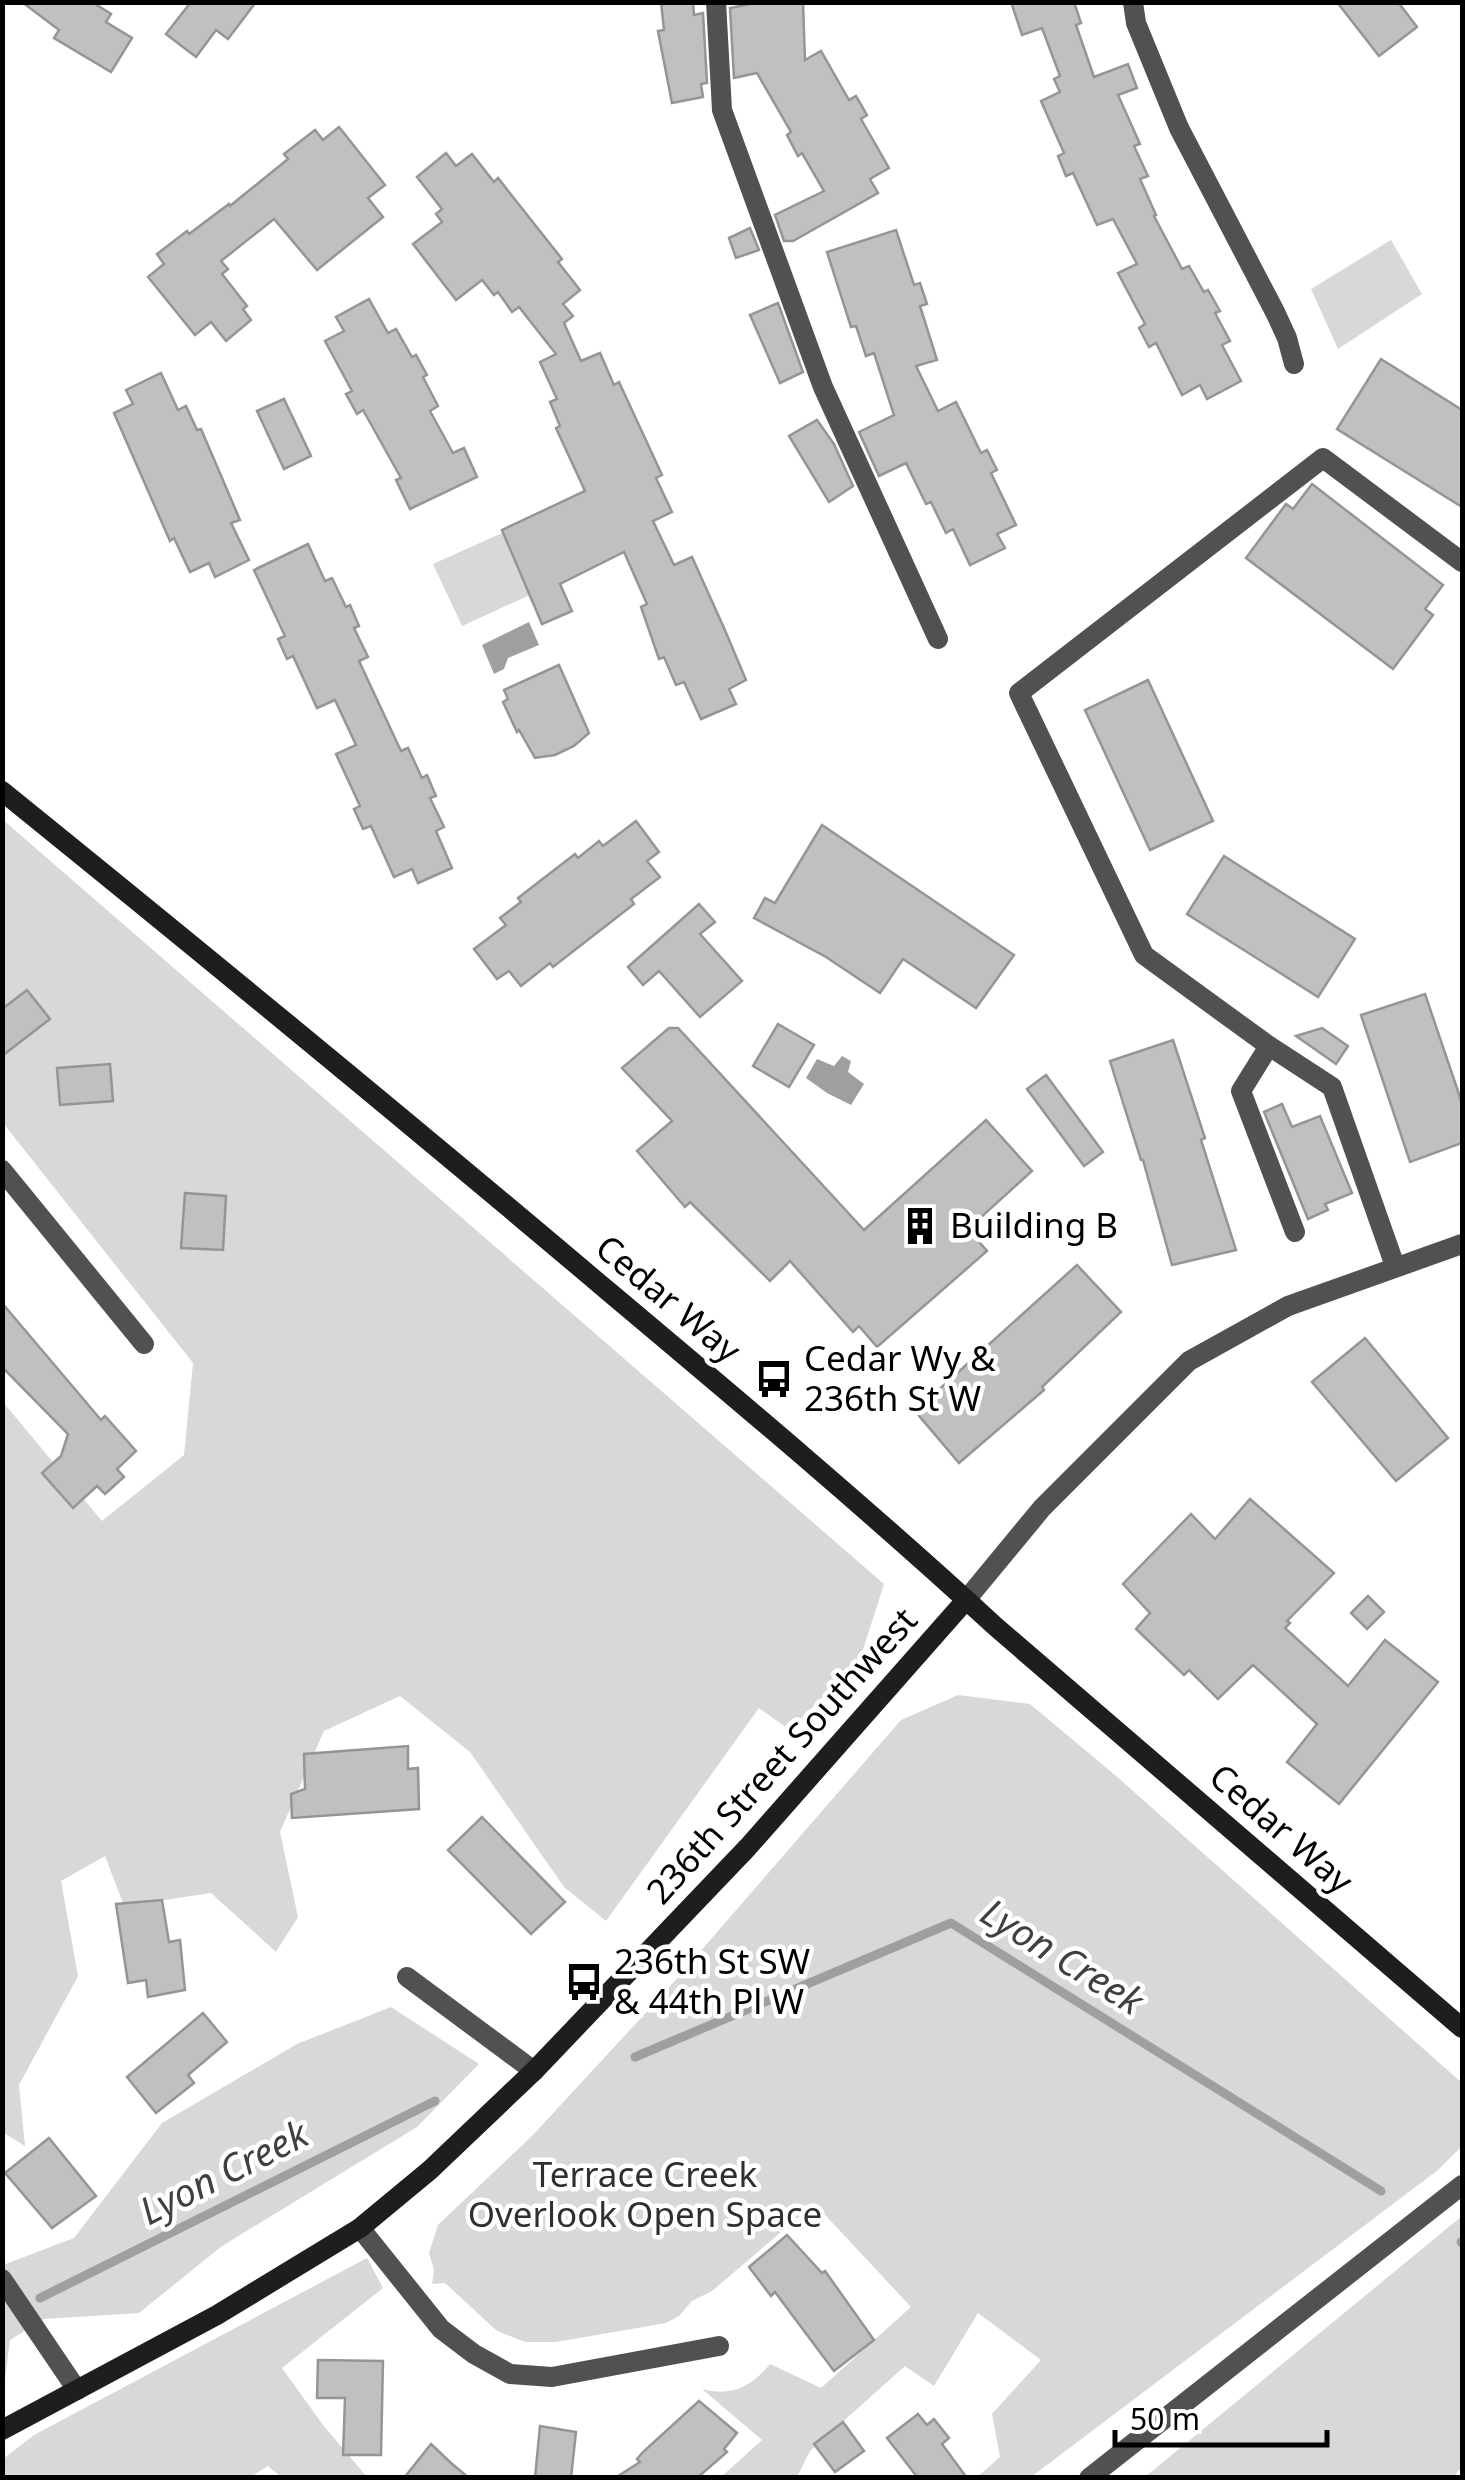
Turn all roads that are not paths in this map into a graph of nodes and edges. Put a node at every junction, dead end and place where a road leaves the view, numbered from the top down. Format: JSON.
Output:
{"nodes":[{"id":1,"x":716,"y":2,"type":"edge"},
{"id":2,"x":1133,"y":2,"type":"edge"},
{"id":3,"x":1294,"y":364,"type":"dead end"},
{"id":4,"x":1462,"y":562,"type":"edge"},
{"id":5,"x":938,"y":639,"type":"dead end"},
{"id":6,"x":2,"y":791,"type":"edge"},
{"id":7,"x":1269,"y":1046,"type":"junction"},
{"id":8,"x":2,"y":1170,"type":"edge"},
{"id":9,"x":1295,"y":1232,"type":"dead end"},
{"id":10,"x":1462,"y":1244,"type":"edge"},
{"id":11,"x":1394,"y":1266,"type":"junction"},
{"id":12,"x":144,"y":1344,"type":"dead end"},
{"id":13,"x":966,"y":1600,"type":"junction"},
{"id":14,"x":406,"y":1978,"type":"dead end"},
{"id":15,"x":1462,"y":2028,"type":"edge"},
{"id":16,"x":534,"y":2071,"type":"junction"},
{"id":17,"x":1462,"y":2185,"type":"edge"},
{"id":18,"x":360,"y":2228,"type":"junction"},
{"id":19,"x":2,"y":2279,"type":"edge"},
{"id":20,"x":718,"y":2346,"type":"dead end"},
{"id":21,"x":77,"y":2390,"type":"junction"},
{"id":22,"x":2,"y":2430,"type":"edge"},
{"id":23,"x":1089,"y":2478,"type":"edge"}],
"edges":[{"from":1,"to":5,"type":"street"},
{"from":2,"to":3,"type":"street"},
{"from":4,"to":7,"type":"street"},
{"from":6,"to":13,"type":"main road","name":"Cedar Way"},
{"from":7,"to":9,"type":"street"},
{"from":7,"to":11,"type":"street"},
{"from":8,"to":12,"type":"street"},
{"from":10,"to":11,"type":"street","name":"236th Street Southwest"},
{"from":11,"to":13,"type":"street","name":"236th Street Southwest"},
{"from":13,"to":15,"type":"main road","name":"Cedar Way"},
{"from":13,"to":16,"type":"main road","name":"236th Street Southwest"},
{"from":14,"to":16,"type":"street"},
{"from":16,"to":18,"type":"main road","name":"236th Street Southwest"},
{"from":17,"to":23,"type":"street"},
{"from":18,"to":20,"type":"street"},
{"from":18,"to":21,"type":"main road","name":"236th Street Southwest"},
{"from":19,"to":21,"type":"street"},
{"from":21,"to":22,"type":"main road","name":"236th Street Southwest"}]}
